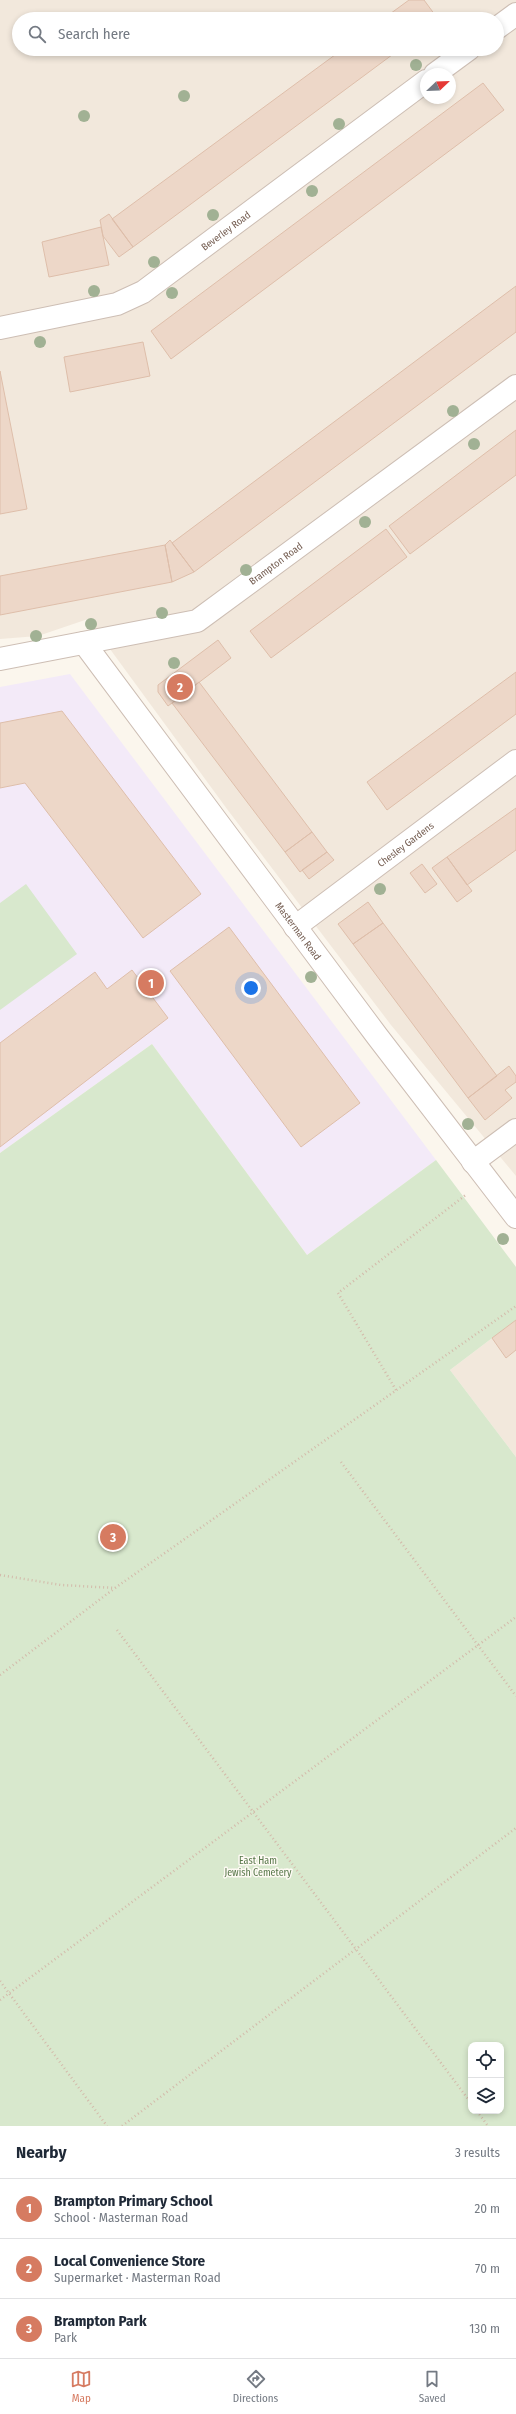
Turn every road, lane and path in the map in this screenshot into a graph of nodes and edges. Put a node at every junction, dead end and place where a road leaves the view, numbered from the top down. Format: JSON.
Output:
{"nodes":[{"id":1,"x":516,"y":14,"type":"edge"},
{"id":2,"x":504,"y":23,"type":"edge"},
{"id":3,"x":459,"y":56,"type":"edge"},
{"id":4,"x":443,"y":68,"type":"edge"},
{"id":5,"x":420,"y":85,"type":"edge"},
{"id":6,"x":0,"y":328,"type":"edge"},
{"id":7,"x":516,"y":386,"type":"edge"},
{"id":8,"x":84,"y":643,"type":"junction"},
{"id":9,"x":0,"y":659,"type":"edge"},
{"id":10,"x":516,"y":761,"type":"edge"},
{"id":11,"x":295,"y":927,"type":"junction"},
{"id":12,"x":516,"y":1130,"type":"edge"},
{"id":13,"x":480,"y":1170,"type":"junction"},
{"id":14,"x":516,"y":1217,"type":"edge"},
{"id":15,"x":516,"y":1306,"type":"edge"},
{"id":16,"x":396,"y":1390,"type":"junction"},
{"id":17,"x":340,"y":1462,"type":"dead end"},
{"id":18,"x":0,"y":1576,"type":"edge"},
{"id":19,"x":115,"y":1588,"type":"junction"},
{"id":20,"x":516,"y":1617,"type":"edge"},
{"id":21,"x":117,"y":1630,"type":"dead end"},
{"id":22,"x":478,"y":1646,"type":"junction"},
{"id":23,"x":0,"y":1675,"type":"edge"},
{"id":24,"x":516,"y":1696,"type":"edge"},
{"id":25,"x":252,"y":1812,"type":"junction"},
{"id":26,"x":516,"y":1828,"type":"edge"},
{"id":27,"x":355,"y":1948,"type":"junction"},
{"id":28,"x":0,"y":1981,"type":"edge"},
{"id":29,"x":10,"y":1993,"type":"junction"},
{"id":30,"x":0,"y":2000,"type":"edge"},
{"id":31,"x":468,"y":2099,"type":"edge"},
{"id":32,"x":479,"y":2114,"type":"edge"},
{"id":33,"x":107,"y":2126,"type":"edge"},
{"id":34,"x":122,"y":2126,"type":"edge"},
{"id":35,"x":488,"y":2126,"type":"edge"}],
"edges":[{"from":1,"to":2,"type":"street"},
{"from":3,"to":4,"type":"street"},
{"from":5,"to":6,"type":"street","name":"Beverley Road"},
{"from":7,"to":8,"type":"street","name":"Brampton Road"},
{"from":8,"to":9,"type":"street","name":"Brampton Road"},
{"from":8,"to":11,"type":"street","name":"Masterman Road"},
{"from":10,"to":11,"type":"street","name":"Chesley Gardens"},
{"from":11,"to":13,"type":"street","name":"Masterman Road"},
{"from":12,"to":13,"type":"street"},
{"from":13,"to":14,"type":"street","name":"Masterman Road"},
{"from":13,"to":16,"type":"path"},
{"from":15,"to":16,"type":"path"},
{"from":16,"to":19,"type":"path"},
{"from":17,"to":22,"type":"path"},
{"from":18,"to":19,"type":"path"},
{"from":19,"to":23,"type":"path"},
{"from":20,"to":22,"type":"path"},
{"from":21,"to":25,"type":"path"},
{"from":22,"to":24,"type":"path"},
{"from":22,"to":25,"type":"path"},
{"from":25,"to":27,"type":"path"},
{"from":25,"to":29,"type":"path"},
{"from":26,"to":27,"type":"path"},
{"from":27,"to":31,"type":"path"},
{"from":27,"to":34,"type":"path"},
{"from":28,"to":29,"type":"path"},
{"from":29,"to":30,"type":"path"},
{"from":29,"to":33,"type":"path"},
{"from":32,"to":35,"type":"path"}]}
